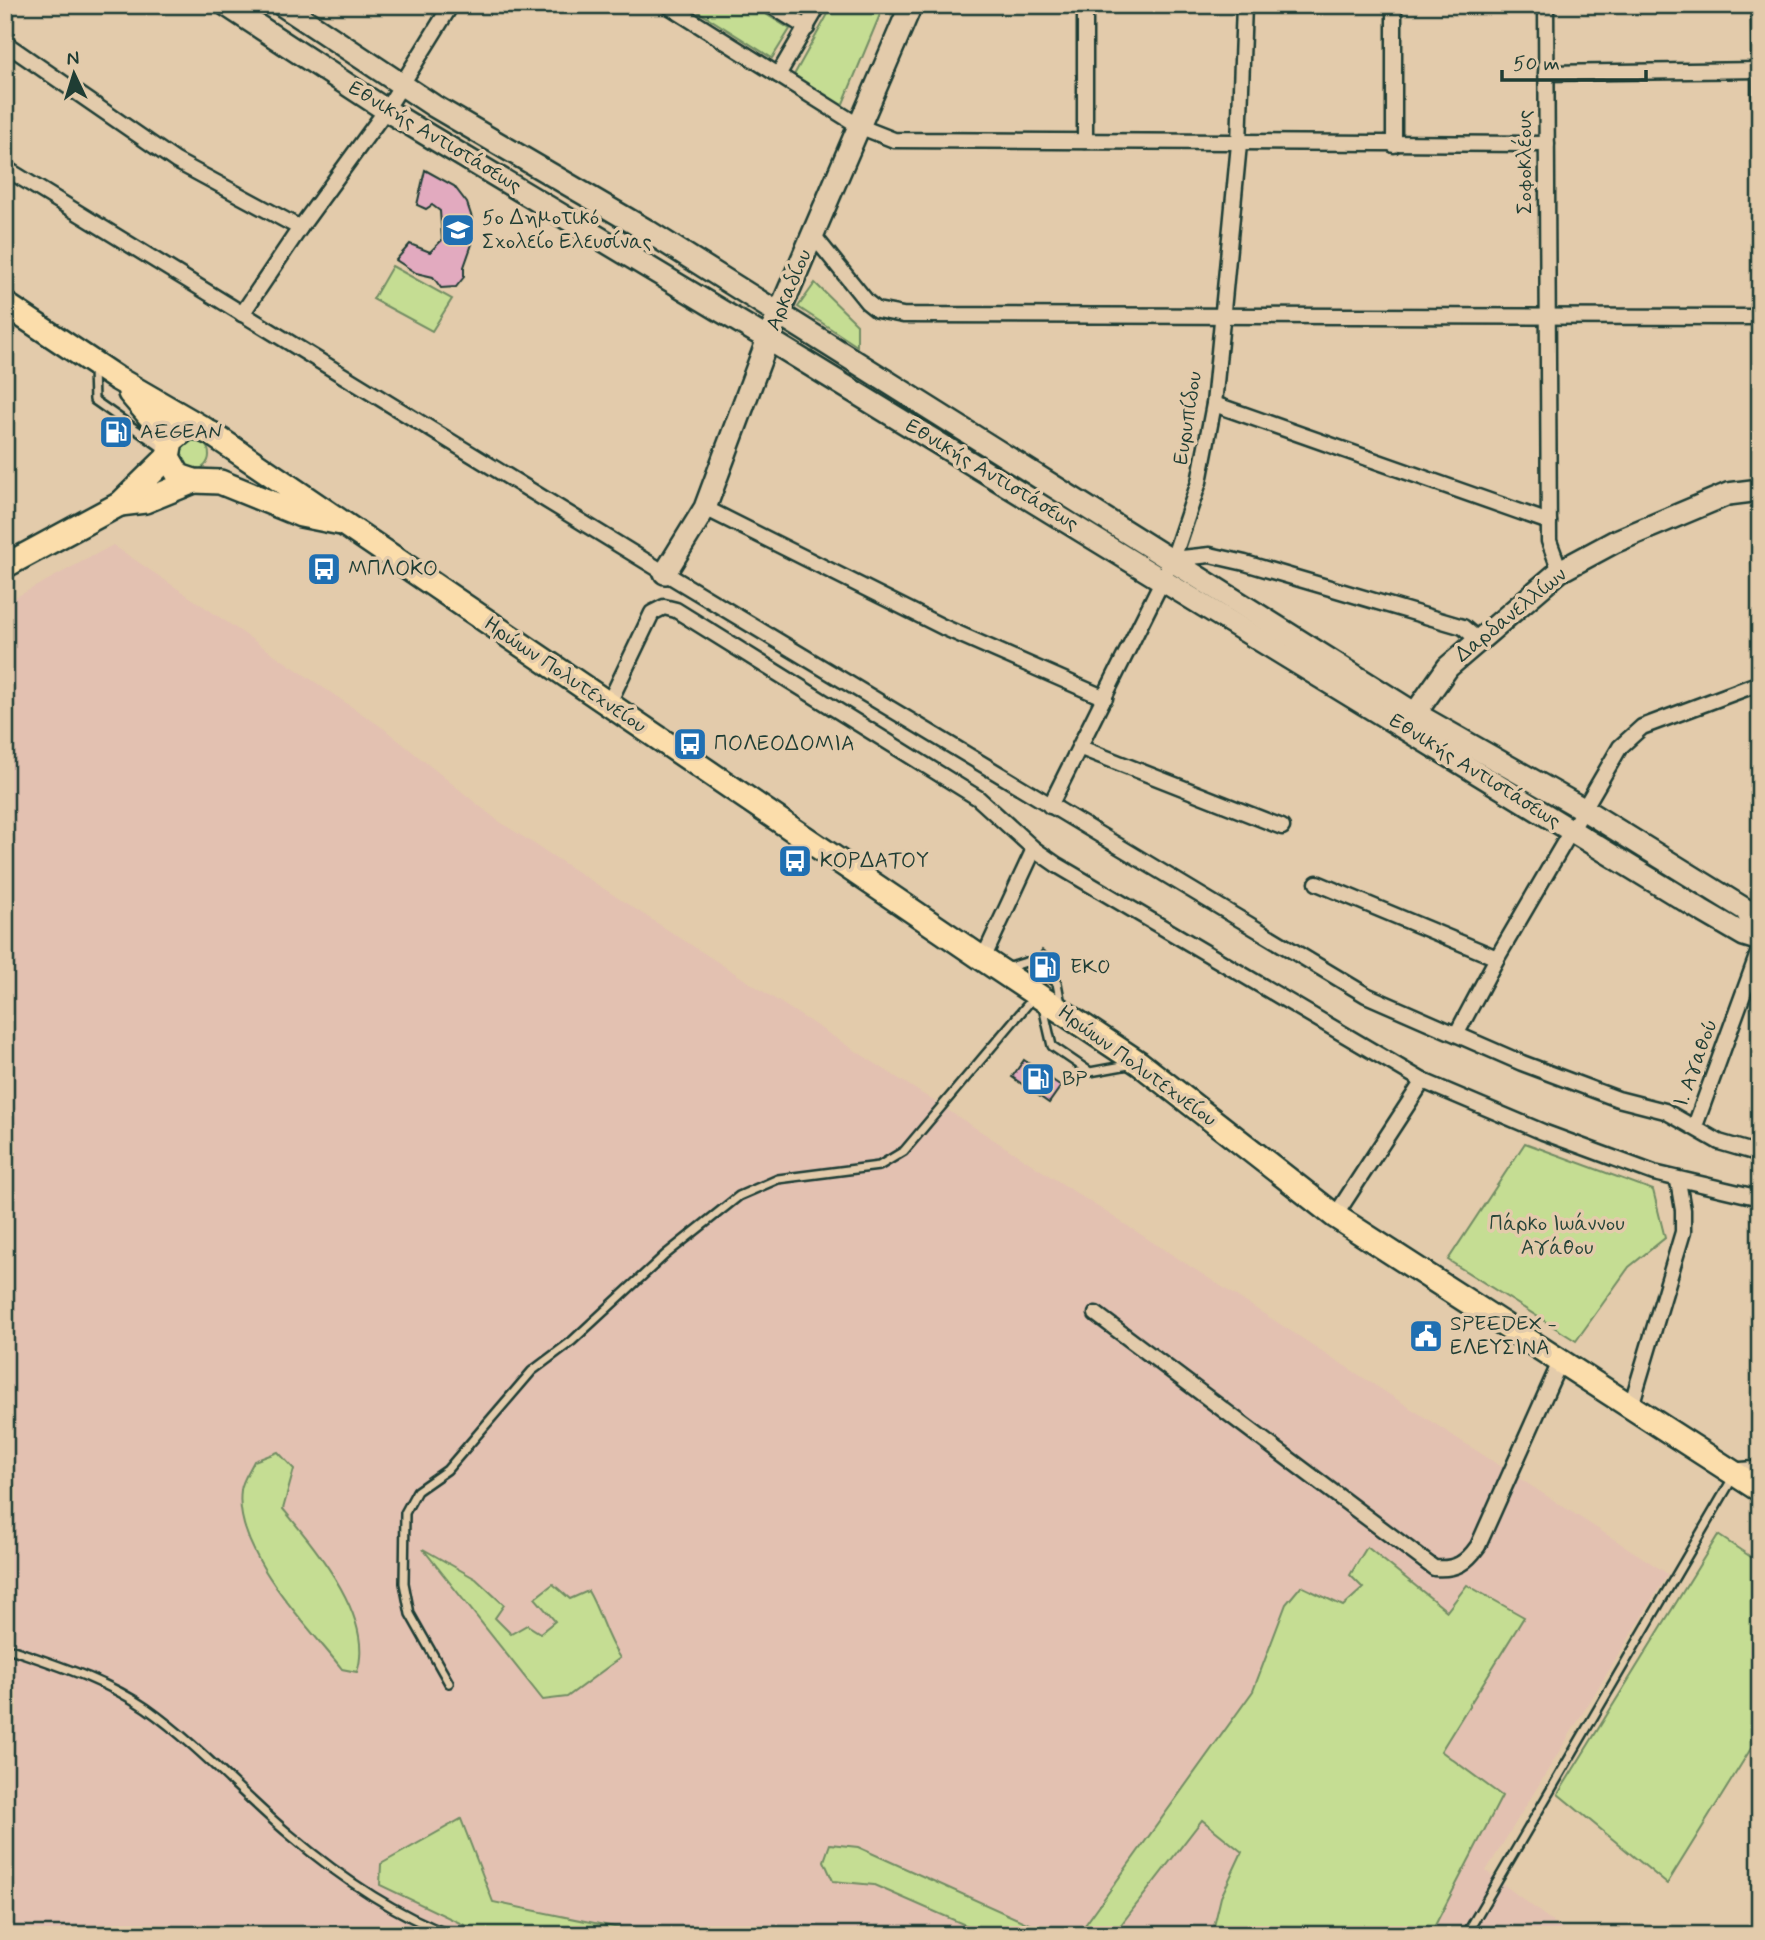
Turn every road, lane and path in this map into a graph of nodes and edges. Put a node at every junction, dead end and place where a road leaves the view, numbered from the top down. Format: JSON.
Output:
{"nodes":[{"id":1,"x":226,"y":5,"type":"edge"},
{"id":2,"x":282,"y":5,"type":"edge"},
{"id":3,"x":451,"y":5,"type":"edge"},
{"id":4,"x":667,"y":5,"type":"edge"},
{"id":5,"x":770,"y":5,"type":"edge"},
{"id":6,"x":819,"y":5,"type":"edge"},
{"id":7,"x":911,"y":5,"type":"edge"},
{"id":8,"x":1085,"y":5,"type":"edge"},
{"id":9,"x":1244,"y":5,"type":"edge"},
{"id":10,"x":1394,"y":5,"type":"edge"},
{"id":11,"x":1546,"y":5,"type":"edge"},
{"id":12,"x":1759,"y":5,"type":"edge"},
{"id":13,"x":807,"y":28,"type":"junction"},
{"id":14,"x":5,"y":43,"type":"edge"},
{"id":15,"x":1759,"y":70,"type":"edge"},
{"id":16,"x":1546,"y":73,"type":"junction"},
{"id":17,"x":778,"y":75,"type":"junction"},
{"id":18,"x":400,"y":85,"type":"junction"},
{"id":19,"x":1760,"y":105,"type":"edge"},
{"id":20,"x":386,"y":110,"type":"junction"},
{"id":21,"x":861,"y":127,"type":"junction"},
{"id":22,"x":1085,"y":141,"type":"junction"},
{"id":23,"x":1239,"y":144,"type":"junction"},
{"id":24,"x":1547,"y":144,"type":"junction"},
{"id":25,"x":1394,"y":145,"type":"junction"},
{"id":26,"x":5,"y":168,"type":"edge"},
{"id":27,"x":300,"y":228,"type":"junction"},
{"id":28,"x":813,"y":235,"type":"junction"},
{"id":29,"x":5,"y":304,"type":"edge"},
{"id":30,"x":243,"y":314,"type":"junction"},
{"id":31,"x":779,"y":314,"type":"junction"},
{"id":32,"x":1222,"y":315,"type":"junction"},
{"id":33,"x":1760,"y":317,"type":"edge"},
{"id":34,"x":1547,"y":319,"type":"junction"},
{"id":35,"x":768,"y":339,"type":"junction"},
{"id":36,"x":93,"y":362,"type":"junction"},
{"id":37,"x":116,"y":377,"type":"junction"},
{"id":38,"x":1214,"y":404,"type":"junction"},
{"id":39,"x":211,"y":434,"type":"junction"},
{"id":40,"x":169,"y":450,"type":"junction"},
{"id":41,"x":198,"y":480,"type":"junction"},
{"id":42,"x":1760,"y":490,"type":"edge"},
{"id":43,"x":120,"y":504,"type":"junction"},
{"id":44,"x":705,"y":508,"type":"junction"},
{"id":45,"x":1549,"y":522,"type":"junction"},
{"id":46,"x":341,"y":523,"type":"junction"},
{"id":47,"x":1173,"y":559,"type":"junction"},
{"id":48,"x":5,"y":566,"type":"edge"},
{"id":49,"x":1560,"y":571,"type":"junction"},
{"id":50,"x":665,"y":573,"type":"junction"},
{"id":51,"x":1161,"y":578,"type":"junction"},
{"id":52,"x":1477,"y":639,"type":"junction"},
{"id":53,"x":1760,"y":683,"type":"edge"},
{"id":54,"x":1105,"y":698,"type":"junction"},
{"id":55,"x":608,"y":705,"type":"junction"},
{"id":56,"x":1410,"y":721,"type":"junction"},
{"id":57,"x":1081,"y":748,"type":"junction"},
{"id":58,"x":1050,"y":806,"type":"junction"},
{"id":59,"x":1583,"y":809,"type":"junction"},
{"id":60,"x":1282,"y":827,"type":"dead end"},
{"id":61,"x":1572,"y":831,"type":"junction"},
{"id":62,"x":1034,"y":849,"type":"junction"},
{"id":63,"x":1317,"y":883,"type":"dead end"},
{"id":64,"x":1760,"y":938,"type":"edge"},
{"id":65,"x":1760,"y":948,"type":"edge"},
{"id":66,"x":1497,"y":958,"type":"junction"},
{"id":67,"x":992,"y":965,"type":"junction"},
{"id":68,"x":1031,"y":965,"type":"dead end"},
{"id":69,"x":1047,"y":996,"type":"junction"},
{"id":70,"x":1457,"y":1033,"type":"junction"},
{"id":71,"x":1139,"y":1063,"type":"junction"},
{"id":72,"x":1423,"y":1081,"type":"junction"},
{"id":73,"x":1695,"y":1126,"type":"junction"},
{"id":74,"x":1760,"y":1154,"type":"edge"},
{"id":75,"x":1678,"y":1181,"type":"junction"},
{"id":76,"x":1760,"y":1198,"type":"edge"},
{"id":77,"x":1335,"y":1216,"type":"junction"},
{"id":78,"x":1096,"y":1314,"type":"dead end"},
{"id":79,"x":1560,"y":1362,"type":"junction"},
{"id":80,"x":1631,"y":1406,"type":"junction"},
{"id":81,"x":1760,"y":1472,"type":"edge"},
{"id":82,"x":1735,"y":1474,"type":"junction"},
{"id":83,"x":1760,"y":1490,"type":"edge"},
{"id":84,"x":5,"y":1647,"type":"edge"},
{"id":85,"x":449,"y":1683,"type":"dead end"},
{"id":86,"x":451,"y":1935,"type":"edge"},
{"id":87,"x":1466,"y":1935,"type":"edge"}],
"edges":[{"from":1,"to":20,"type":"street","name":"Εθνικής Αντιστάσεως"},
{"from":2,"to":18,"type":"street","name":"Εθνικής Αντιστάσεως"},
{"from":3,"to":18,"type":"street"},
{"from":4,"to":17,"type":"street"},
{"from":5,"to":13,"type":"street"},
{"from":6,"to":13,"type":"street"},
{"from":7,"to":21,"type":"street","name":"Αρκαδίου"},
{"from":8,"to":22,"type":"street"},
{"from":9,"to":23,"type":"street","name":"Ευρυπίδου"},
{"from":10,"to":25,"type":"street"},
{"from":11,"to":16,"type":"street","name":"Σοφοκλέους"},
{"from":12,"to":15,"type":"street"},
{"from":13,"to":17,"type":"street"},
{"from":14,"to":27,"type":"street"},
{"from":15,"to":16,"type":"street"},
{"from":15,"to":19,"type":"street"},
{"from":16,"to":24,"type":"street","name":"Σοφοκλέους"},
{"from":17,"to":21,"type":"street"},
{"from":18,"to":20,"type":"street"},
{"from":18,"to":31,"type":"street","name":"Εθνικής Αντιστάσεως"},
{"from":20,"to":27,"type":"street"},
{"from":20,"to":35,"type":"street","name":"Εθνικής Αντιστάσεως"},
{"from":21,"to":22,"type":"street"},
{"from":21,"to":28,"type":"street","name":"Αρκαδίου"},
{"from":22,"to":23,"type":"street"},
{"from":23,"to":25,"type":"street"},
{"from":23,"to":32,"type":"street","name":"Ευρυπίδου"},
{"from":24,"to":25,"type":"street"},
{"from":24,"to":34,"type":"street","name":"Σοφοκλέους"},
{"from":26,"to":30,"type":"street"},
{"from":27,"to":30,"type":"street"},
{"from":28,"to":31,"type":"street","name":"Αρκαδίου"},
{"from":28,"to":32,"type":"street"},
{"from":29,"to":36,"type":"main road","name":"Ηρώων Πολυτεχνείου"},
{"from":30,"to":50,"type":"street"},
{"from":31,"to":35,"type":"street","name":"Αρκαδίου"},
{"from":31,"to":47,"type":"street","name":"Εθνικής Αντιστάσεως"},
{"from":32,"to":34,"type":"street"},
{"from":32,"to":38,"type":"street","name":"Ευρυπίδου"},
{"from":33,"to":34,"type":"street"},
{"from":34,"to":45,"type":"street","name":"Σοφοκλέους"},
{"from":35,"to":44,"type":"street","name":"Αρκαδίου"},
{"from":35,"to":51,"type":"street","name":"Εθνικής Αντιστάσεως"},
{"from":36,"to":37,"type":"main road","name":"Ηρώων Πολυτεχνείου"},
{"from":36,"to":40,"type":"lane"},
{"from":37,"to":39,"type":"main road","name":"Ηρώων Πολυτεχνείου"},
{"from":37,"to":40,"type":"main road","name":"Ηρώων Πολυτεχνείου"},
{"from":38,"to":45,"type":"street"},
{"from":38,"to":47,"type":"street","name":"Ευρυπίδου"},
{"from":39,"to":40,"type":"main road"},
{"from":39,"to":41,"type":"main road"},
{"from":39,"to":46,"type":"main road","name":"Ηρώων Πολυτεχνείου"},
{"from":40,"to":41,"type":"main road","name":"Ηρώων Πολυτεχνείου"},
{"from":40,"to":43,"type":"main road"},
{"from":41,"to":43,"type":"main road"},
{"from":41,"to":46,"type":"main road","name":"Ηρώων Πολυτεχνείου"},
{"from":42,"to":49,"type":"street","name":"Δαρδανελλίων"},
{"from":43,"to":48,"type":"main road"},
{"from":44,"to":50,"type":"street","name":"Αρκαδίου"},
{"from":44,"to":54,"type":"street"},
{"from":45,"to":49,"type":"street","name":"Σοφοκλέους"},
{"from":46,"to":55,"type":"main road","name":"Ηρώων Πολυτεχνείου"},
{"from":47,"to":51,"type":"street","name":"Ευρυπίδου"},
{"from":47,"to":52,"type":"street"},
{"from":47,"to":56,"type":"street","name":"Εθνικής Αντιστάσεως"},
{"from":49,"to":52,"type":"street","name":"Δαρδανελλίων"},
{"from":50,"to":58,"type":"street"},
{"from":51,"to":54,"type":"street","name":"Ευρυπίδου"},
{"from":51,"to":56,"type":"street","name":"Εθνικής Αντιστάσεως"},
{"from":52,"to":56,"type":"street","name":"Δαρδανελλίων"},
{"from":53,"to":59,"type":"street"},
{"from":54,"to":57,"type":"street","name":"Ευρυπίδου"},
{"from":55,"to":62,"type":"street"},
{"from":55,"to":67,"type":"main road","name":"Ηρώων Πολυτεχνείου"},
{"from":56,"to":59,"type":"street","name":"Εθνικής Αντιστάσεως"},
{"from":56,"to":61,"type":"street","name":"Εθνικής Αντιστάσεως"},
{"from":57,"to":58,"type":"street","name":"Ευρυπίδου"},
{"from":57,"to":60,"type":"street"},
{"from":58,"to":70,"type":"street"},
{"from":59,"to":61,"type":"street"},
{"from":59,"to":64,"type":"street","name":"Εθνικής Αντιστάσεως"},
{"from":61,"to":64,"type":"street","name":"Εθνικής Αντιστάσεως"},
{"from":61,"to":66,"type":"street"},
{"from":62,"to":67,"type":"street"},
{"from":62,"to":72,"type":"street"},
{"from":63,"to":66,"type":"street"},
{"from":65,"to":73,"type":"street","name":"Ι. Αγαθού"},
{"from":66,"to":70,"type":"street"},
{"from":67,"to":68,"type":"lane"},
{"from":67,"to":69,"type":"main road","name":"Ηρώων Πολυτεχνείου"},
{"from":69,"to":71,"type":"main road","name":"Ηρώων Πολυτεχνείου"},
{"from":69,"to":71,"type":"lane"},
{"from":69,"to":85,"type":"lane"},
{"from":70,"to":73,"type":"street"},
{"from":71,"to":77,"type":"main road","name":"Ηρώων Πολυτεχνείου"},
{"from":72,"to":75,"type":"street"},
{"from":72,"to":77,"type":"street"},
{"from":73,"to":74,"type":"street","name":"Ι. Αγαθού"},
{"from":75,"to":76,"type":"street"},
{"from":75,"to":80,"type":"street"},
{"from":77,"to":79,"type":"main road","name":"Ηρώων Πολυτεχνείου"},
{"from":78,"to":79,"type":"street"},
{"from":79,"to":80,"type":"main road","name":"Ηρώων Πολυτεχνείου"},
{"from":80,"to":82,"type":"main road","name":"Ηρώων Πολυτεχνείου"},
{"from":81,"to":82,"type":"street"},
{"from":82,"to":83,"type":"main road","name":"Ηρώων Πολυτεχνείου"},
{"from":82,"to":87,"type":"lane"},
{"from":84,"to":86,"type":"lane"}]}
